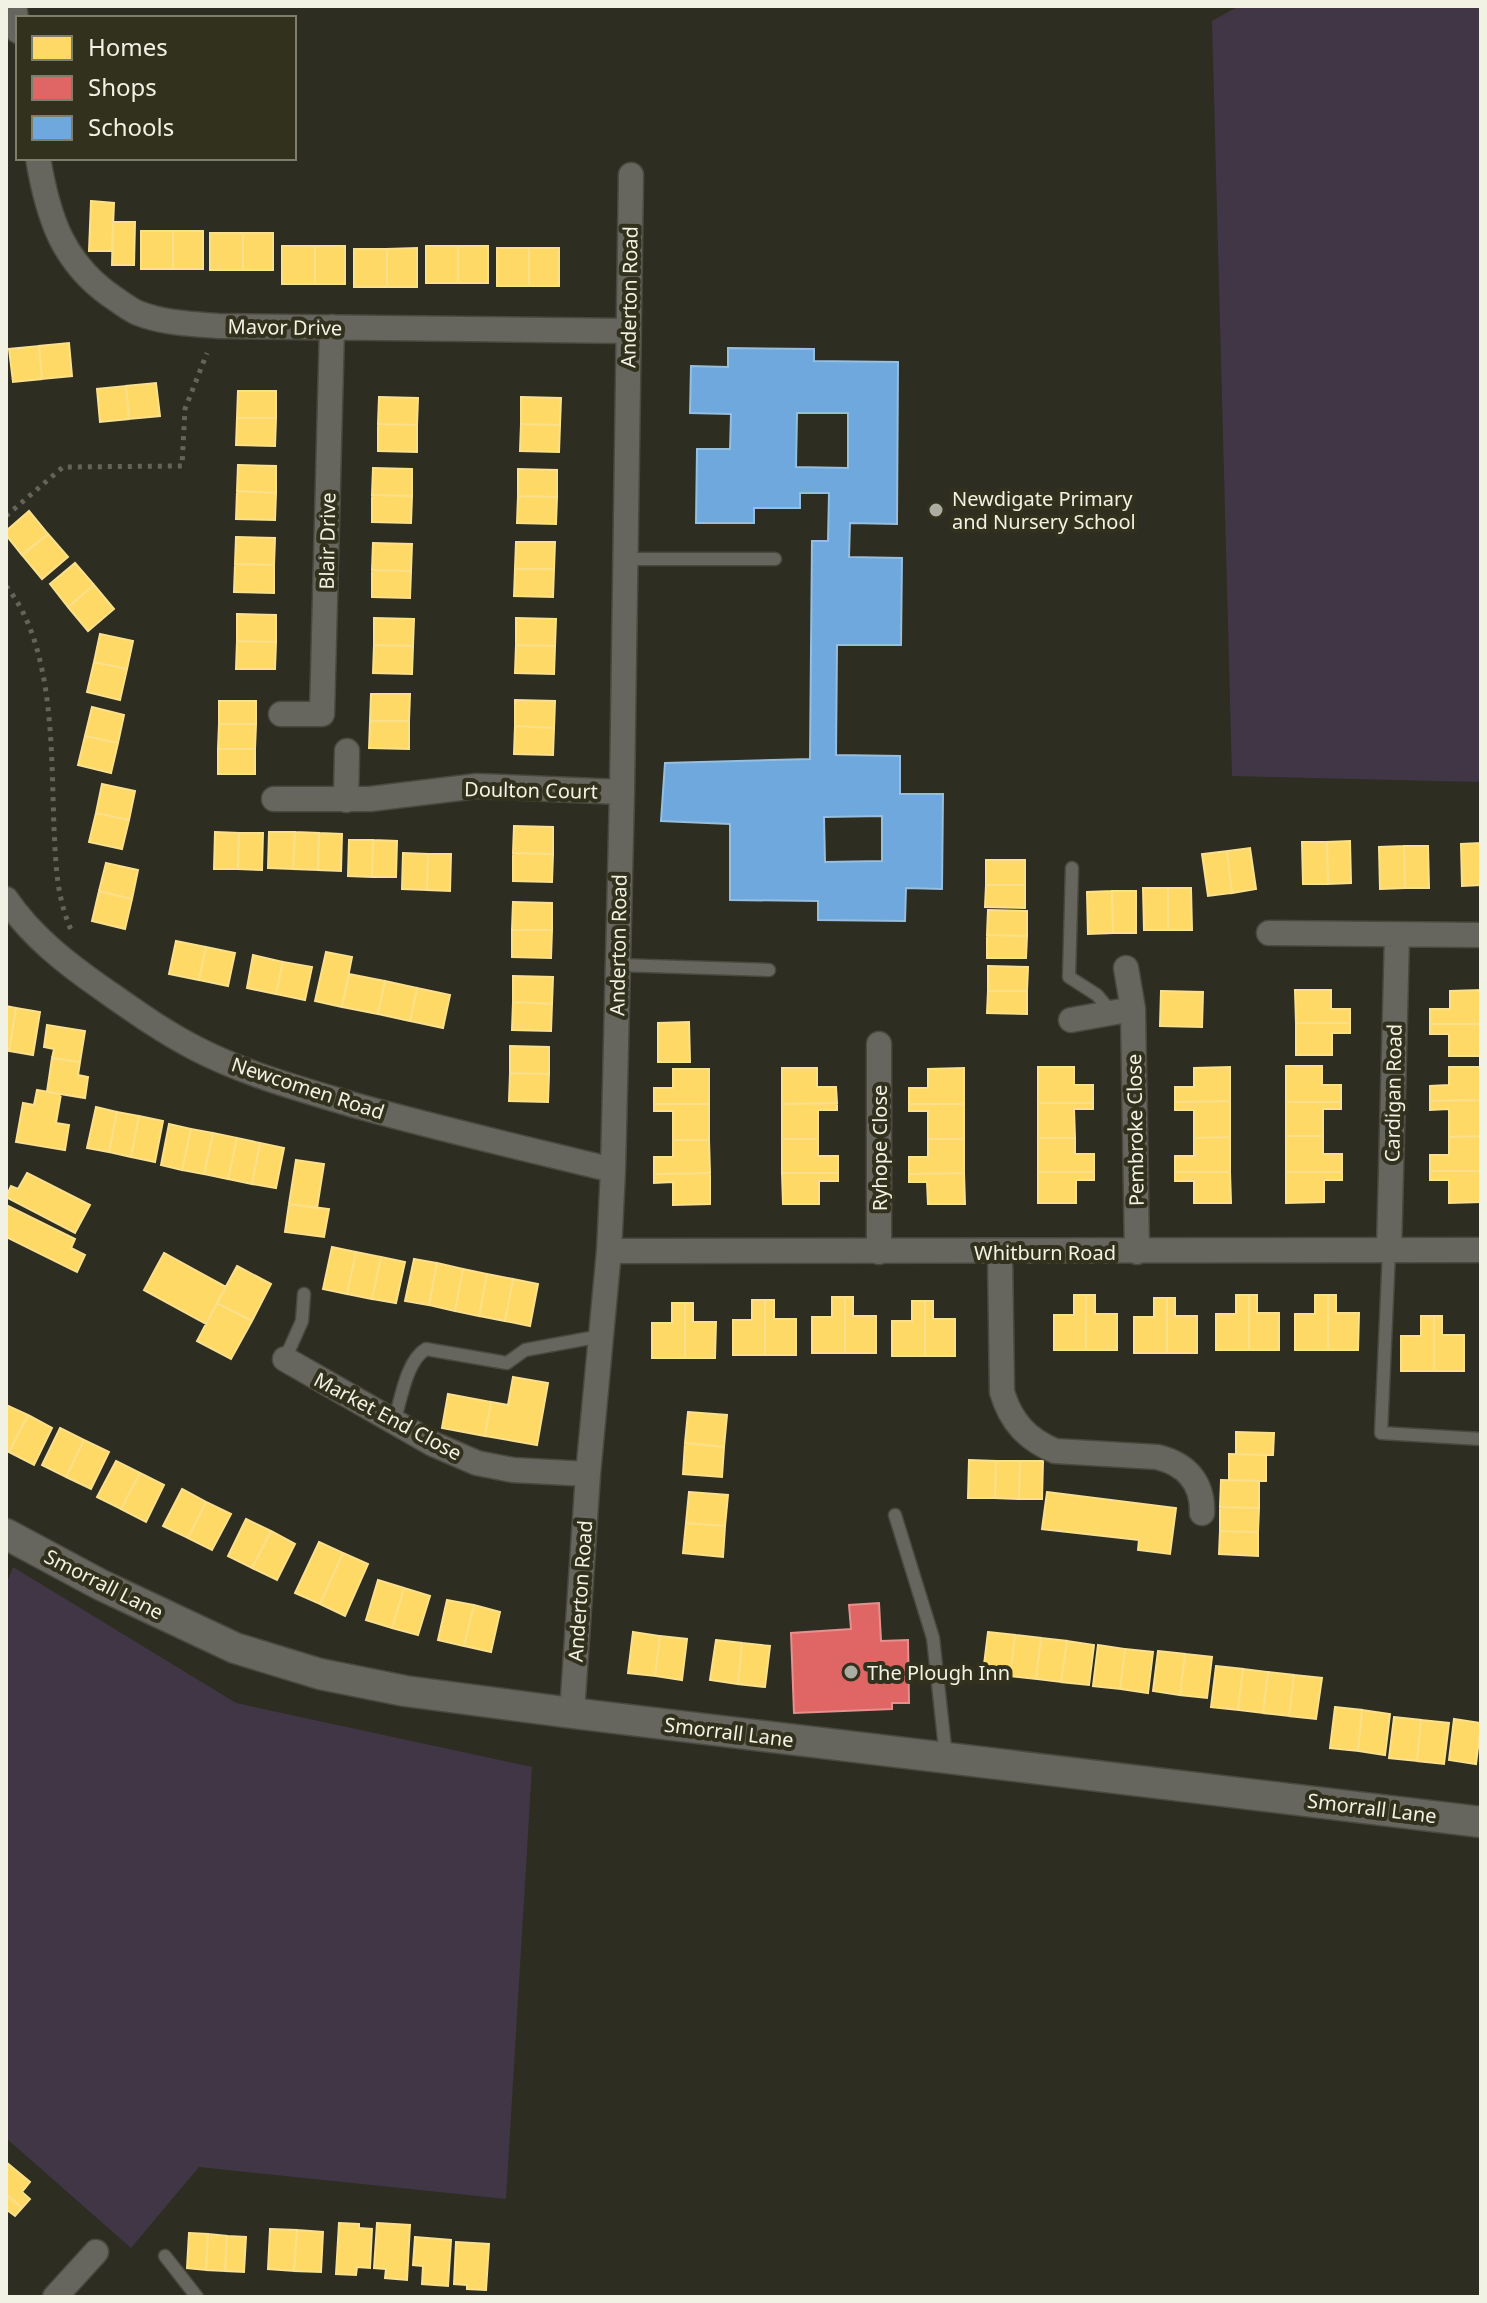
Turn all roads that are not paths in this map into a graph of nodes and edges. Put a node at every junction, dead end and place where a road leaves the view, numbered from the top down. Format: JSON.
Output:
{"nodes":[{"id":1,"x":38,"y":160,"type":"edge"},
{"id":2,"x":631,"y":175,"type":"dead end"},
{"id":3,"x":332,"y":327,"type":"junction"},
{"id":4,"x":628,"y":331,"type":"junction"},
{"id":5,"x":625,"y":559,"type":"junction"},
{"id":6,"x":775,"y":559,"type":"dead end"},
{"id":7,"x":281,"y":714,"type":"dead end"},
{"id":8,"x":347,"y":751,"type":"dead end"},
{"id":9,"x":622,"y":792,"type":"junction"},
{"id":10,"x":274,"y":799,"type":"dead end"},
{"id":11,"x":346,"y":800,"type":"junction"},
{"id":12,"x":1072,"y":868,"type":"dead end"},
{"id":13,"x":6,"y":899,"type":"edge"},
{"id":14,"x":1269,"y":933,"type":"dead end"},
{"id":15,"x":1397,"y":935,"type":"junction"},
{"id":16,"x":1481,"y":935,"type":"edge"},
{"id":17,"x":618,"y":965,"type":"junction"},
{"id":18,"x":1126,"y":968,"type":"dead end"},
{"id":19,"x":769,"y":970,"type":"dead end"},
{"id":20,"x":1122,"y":1011,"type":"junction"},
{"id":21,"x":1071,"y":1020,"type":"dead end"},
{"id":22,"x":879,"y":1044,"type":"dead end"},
{"id":23,"x":613,"y":1170,"type":"junction"},
{"id":24,"x":1481,"y":1250,"type":"edge"},
{"id":25,"x":609,"y":1251,"type":"junction"},
{"id":26,"x":1389,"y":1251,"type":"junction"},
{"id":27,"x":879,"y":1252,"type":"junction"},
{"id":28,"x":1000,"y":1252,"type":"junction"},
{"id":29,"x":1137,"y":1252,"type":"junction"},
{"id":30,"x":304,"y":1294,"type":"dead end"},
{"id":31,"x":601,"y":1336,"type":"junction"},
{"id":32,"x":285,"y":1359,"type":"joint"},
{"id":33,"x":394,"y":1422,"type":"junction"},
{"id":34,"x":1481,"y":1439,"type":"edge"},
{"id":35,"x":588,"y":1474,"type":"junction"},
{"id":36,"x":1202,"y":1513,"type":"dead end"},
{"id":37,"x":895,"y":1515,"type":"dead end"},
{"id":38,"x":6,"y":1534,"type":"edge"},
{"id":39,"x":572,"y":1713,"type":"junction"},
{"id":40,"x":946,"y":1758,"type":"junction"},
{"id":41,"x":1481,"y":1822,"type":"edge"},
{"id":42,"x":96,"y":2252,"type":"dead end"},
{"id":43,"x":165,"y":2256,"type":"dead end"},
{"id":44,"x":55,"y":2297,"type":"edge"},
{"id":45,"x":197,"y":2297,"type":"edge"}],
"edges":[{"from":1,"to":3,"type":"street","name":"Mavor Drive"},
{"from":2,"to":4,"type":"street","name":"Anderton Road"},
{"from":3,"to":4,"type":"street","name":"Mavor Drive"},
{"from":3,"to":7,"type":"street","name":"Blair Drive"},
{"from":4,"to":5,"type":"street","name":"Anderton Road"},
{"from":5,"to":6,"type":"lane"},
{"from":5,"to":9,"type":"street","name":"Anderton Road"},
{"from":8,"to":11,"type":"street"},
{"from":9,"to":11,"type":"street","name":"Doulton Court"},
{"from":9,"to":17,"type":"street","name":"Anderton Road"},
{"from":10,"to":11,"type":"street","name":"Doulton Court"},
{"from":12,"to":20,"type":"lane"},
{"from":13,"to":23,"type":"street","name":"Newcomen Road"},
{"from":14,"to":15,"type":"street"},
{"from":15,"to":16,"type":"street"},
{"from":15,"to":26,"type":"street","name":"Cardigan Road"},
{"from":17,"to":19,"type":"lane"},
{"from":17,"to":23,"type":"street","name":"Anderton Road"},
{"from":18,"to":20,"type":"street","name":"Pembroke Close"},
{"from":20,"to":21,"type":"street"},
{"from":20,"to":29,"type":"street","name":"Pembroke Close"},
{"from":22,"to":27,"type":"street","name":"Ryhope Close"},
{"from":23,"to":25,"type":"street","name":"Anderton Road"},
{"from":24,"to":26,"type":"street","name":"Whitburn Road"},
{"from":25,"to":27,"type":"street","name":"Whitburn Road"},
{"from":25,"to":31,"type":"street","name":"Anderton Road"},
{"from":26,"to":29,"type":"street","name":"Whitburn Road"},
{"from":26,"to":34,"type":"lane"},
{"from":27,"to":28,"type":"street","name":"Whitburn Road"},
{"from":28,"to":29,"type":"street","name":"Whitburn Road"},
{"from":28,"to":36,"type":"street"},
{"from":30,"to":32,"type":"lane"},
{"from":31,"to":33,"type":"lane"},
{"from":31,"to":35,"type":"street","name":"Anderton Road"},
{"from":32,"to":33,"type":"street","name":"Market End Close"},
{"from":33,"to":35,"type":"street","name":"Market End Close"},
{"from":35,"to":39,"type":"street","name":"Anderton Road"},
{"from":37,"to":40,"type":"lane"},
{"from":38,"to":39,"type":"street","name":"Smorrall Lane"},
{"from":39,"to":40,"type":"street","name":"Smorrall Lane"},
{"from":40,"to":41,"type":"street","name":"Smorrall Lane"},
{"from":42,"to":44,"type":"street"},
{"from":43,"to":45,"type":"lane"}]}
